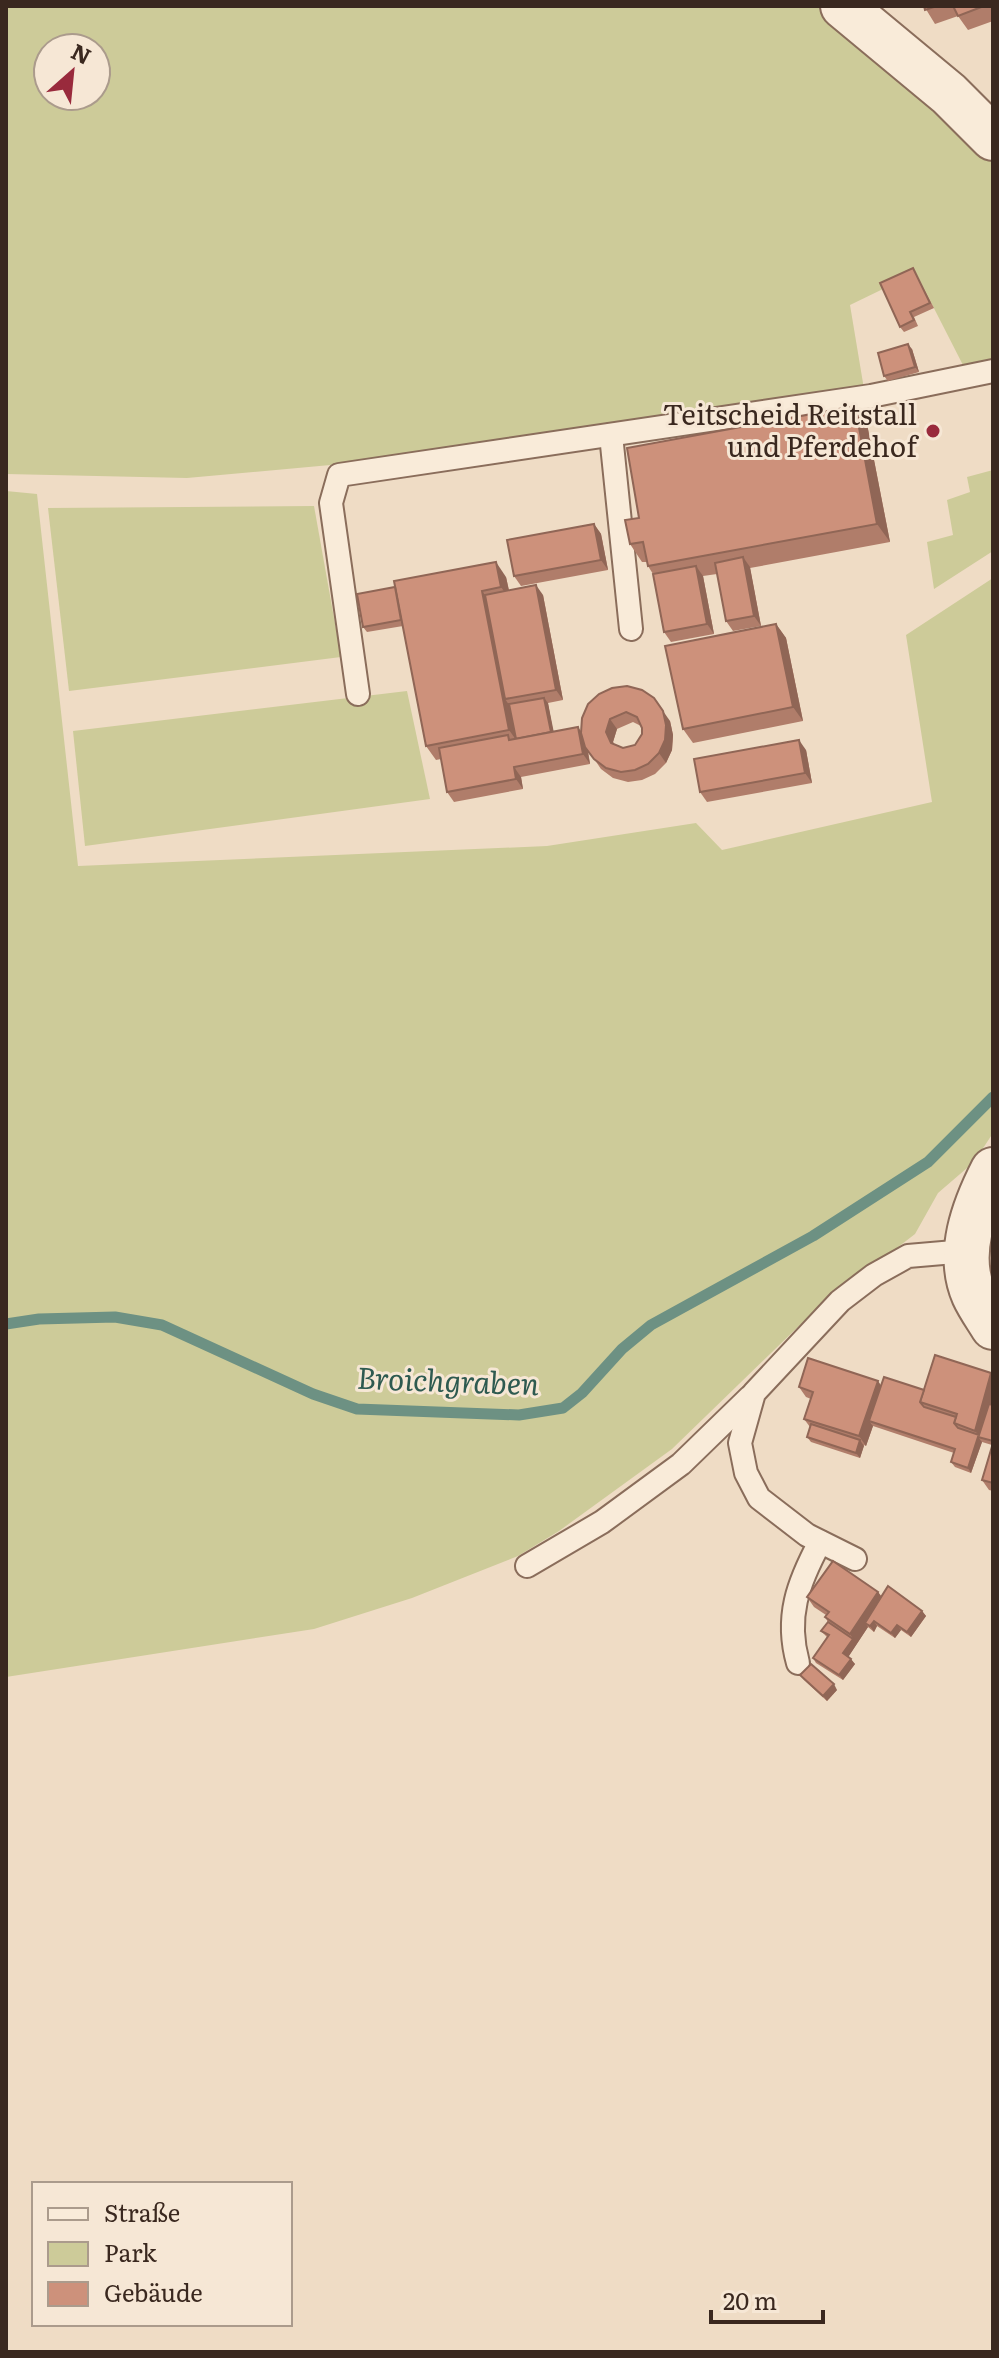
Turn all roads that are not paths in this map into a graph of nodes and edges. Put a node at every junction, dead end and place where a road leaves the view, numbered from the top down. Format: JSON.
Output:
{"nodes":[{"id":1,"x":843,"y":6,"type":"edge"},
{"id":2,"x":993,"y":138,"type":"edge"},
{"id":3,"x":993,"y":371,"type":"edge"},
{"id":4,"x":611,"y":435,"type":"junction"},
{"id":5,"x":631,"y":629,"type":"dead end"},
{"id":6,"x":358,"y":694,"type":"dead end"},
{"id":7,"x":993,"y":1170,"type":"edge"},
{"id":8,"x":966,"y":1251,"type":"junction"},
{"id":9,"x":993,"y":1327,"type":"edge"},
{"id":10,"x":754,"y":1393,"type":"junction"},
{"id":11,"x":820,"y":1542,"type":"junction"},
{"id":12,"x":855,"y":1559,"type":"dead end"},
{"id":13,"x":527,"y":1566,"type":"dead end"},
{"id":14,"x":798,"y":1663,"type":"dead end"}],
"edges":[{"from":1,"to":2,"type":"street"},
{"from":3,"to":4,"type":"lane"},
{"from":4,"to":5,"type":"lane"},
{"from":4,"to":6,"type":"lane"},
{"from":7,"to":8,"type":"street"},
{"from":8,"to":9,"type":"street"},
{"from":8,"to":10,"type":"lane"},
{"from":10,"to":11,"type":"lane"},
{"from":10,"to":13,"type":"lane"},
{"from":11,"to":12,"type":"lane"},
{"from":11,"to":14,"type":"lane"}]}
